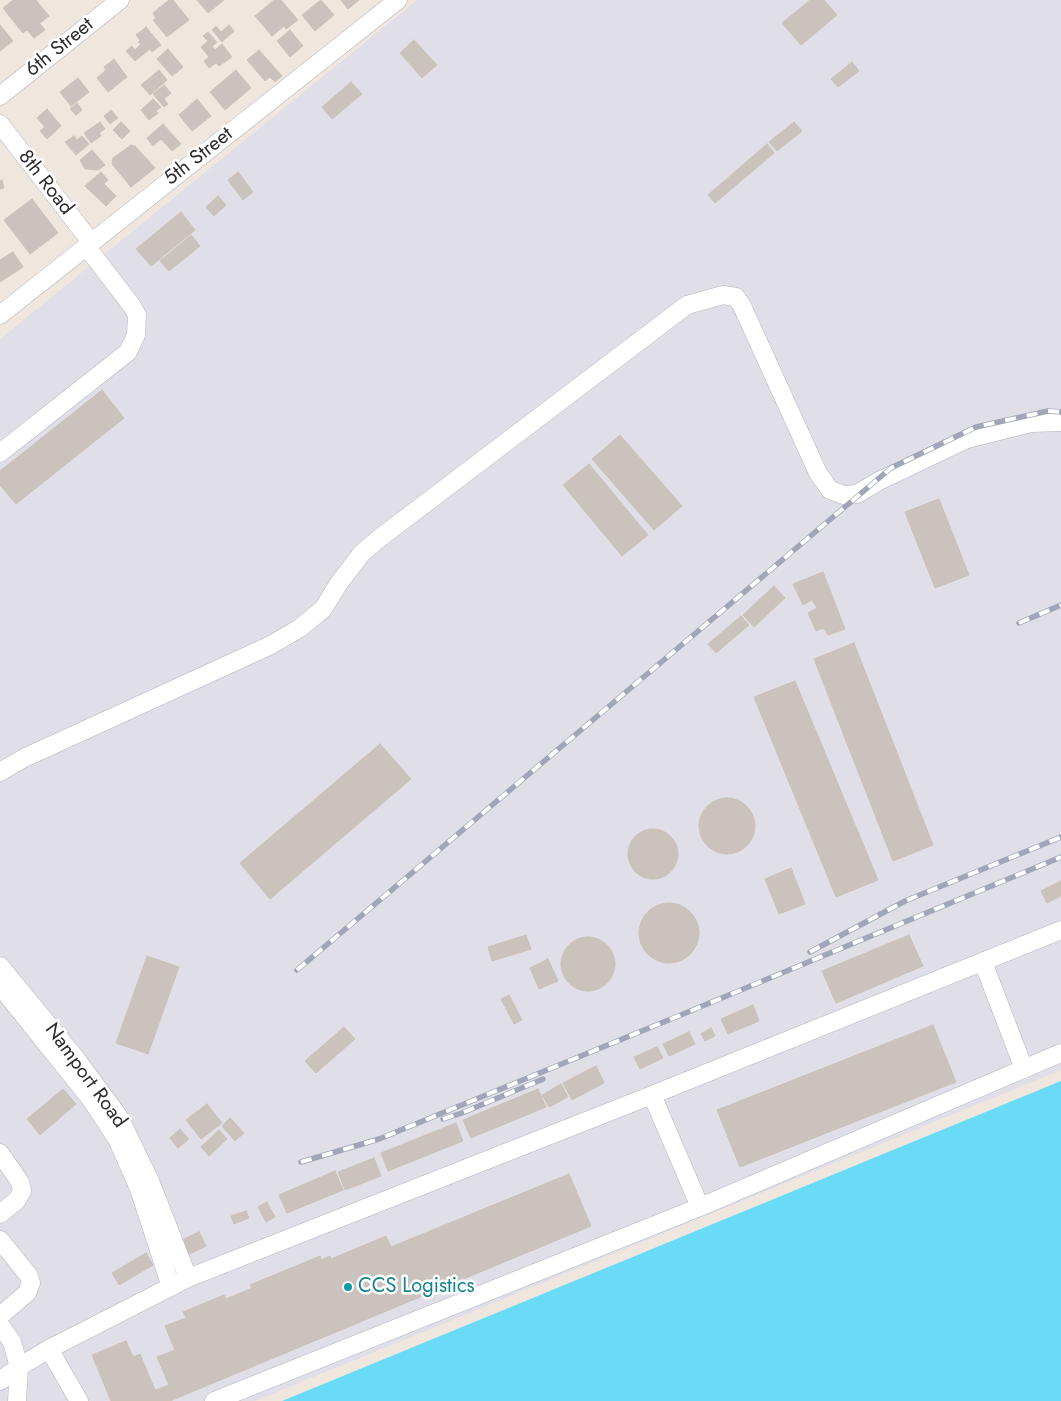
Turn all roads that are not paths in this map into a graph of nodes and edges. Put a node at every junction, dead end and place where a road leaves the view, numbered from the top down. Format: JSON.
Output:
{"nodes":[{"id":1,"x":120,"y":0,"type":"edge"},
{"id":2,"x":398,"y":0,"type":"edge"},
{"id":3,"x":0,"y":96,"type":"edge"},
{"id":4,"x":0,"y":124,"type":"edge"},
{"id":5,"x":88,"y":244,"type":"junction"},
{"id":6,"x":0,"y":315,"type":"edge"},
{"id":7,"x":1061,"y":422,"type":"edge"},
{"id":8,"x":0,"y":453,"type":"edge"},
{"id":9,"x":0,"y":772,"type":"edge"},
{"id":10,"x":1061,"y":930,"type":"edge"},
{"id":11,"x":983,"y":962,"type":"junction"},
{"id":12,"x":0,"y":966,"type":"edge"},
{"id":13,"x":0,"y":986,"type":"edge"},
{"id":14,"x":1061,"y":1053,"type":"edge"},
{"id":15,"x":1024,"y":1069,"type":"junction"},
{"id":16,"x":652,"y":1096,"type":"junction"},
{"id":17,"x":1,"y":1155,"type":"edge"},
{"id":18,"x":700,"y":1207,"type":"junction"},
{"id":19,"x":0,"y":1214,"type":"edge"},
{"id":20,"x":0,"y":1240,"type":"edge"},
{"id":21,"x":188,"y":1278,"type":"junction"},
{"id":22,"x":171,"y":1287,"type":"junction"},
{"id":23,"x":0,"y":1316,"type":"edge"},
{"id":24,"x":0,"y":1325,"type":"edge"},
{"id":25,"x":49,"y":1349,"type":"junction"},
{"id":26,"x":19,"y":1367,"type":"junction"},
{"id":27,"x":0,"y":1381,"type":"edge"},
{"id":28,"x":16,"y":1401,"type":"edge"},
{"id":29,"x":79,"y":1401,"type":"edge"},
{"id":30,"x":214,"y":1401,"type":"edge"}],
"edges":[{"from":1,"to":3,"type":"street","name":"6th Street"},
{"from":2,"to":5,"type":"street","name":"5th Street"},
{"from":4,"to":5,"type":"street","name":"8th Road"},
{"from":5,"to":6,"type":"street","name":"5th Street"},
{"from":5,"to":8,"type":"street","name":"8th Road"},
{"from":7,"to":9,"type":"street"},
{"from":10,"to":11,"type":"street"},
{"from":11,"to":15,"type":"street"},
{"from":11,"to":16,"type":"street"},
{"from":12,"to":21,"type":"street","name":"Namport Road"},
{"from":13,"to":22,"type":"street"},
{"from":14,"to":15,"type":"street"},
{"from":15,"to":18,"type":"street"},
{"from":16,"to":18,"type":"street"},
{"from":16,"to":21,"type":"street"},
{"from":17,"to":19,"type":"street"},
{"from":18,"to":30,"type":"street"},
{"from":20,"to":23,"type":"street"},
{"from":21,"to":22,"type":"street"},
{"from":22,"to":25,"type":"street"},
{"from":24,"to":26,"type":"street"},
{"from":25,"to":26,"type":"street"},
{"from":25,"to":29,"type":"street"},
{"from":26,"to":27,"type":"street"},
{"from":26,"to":28,"type":"street"}]}
